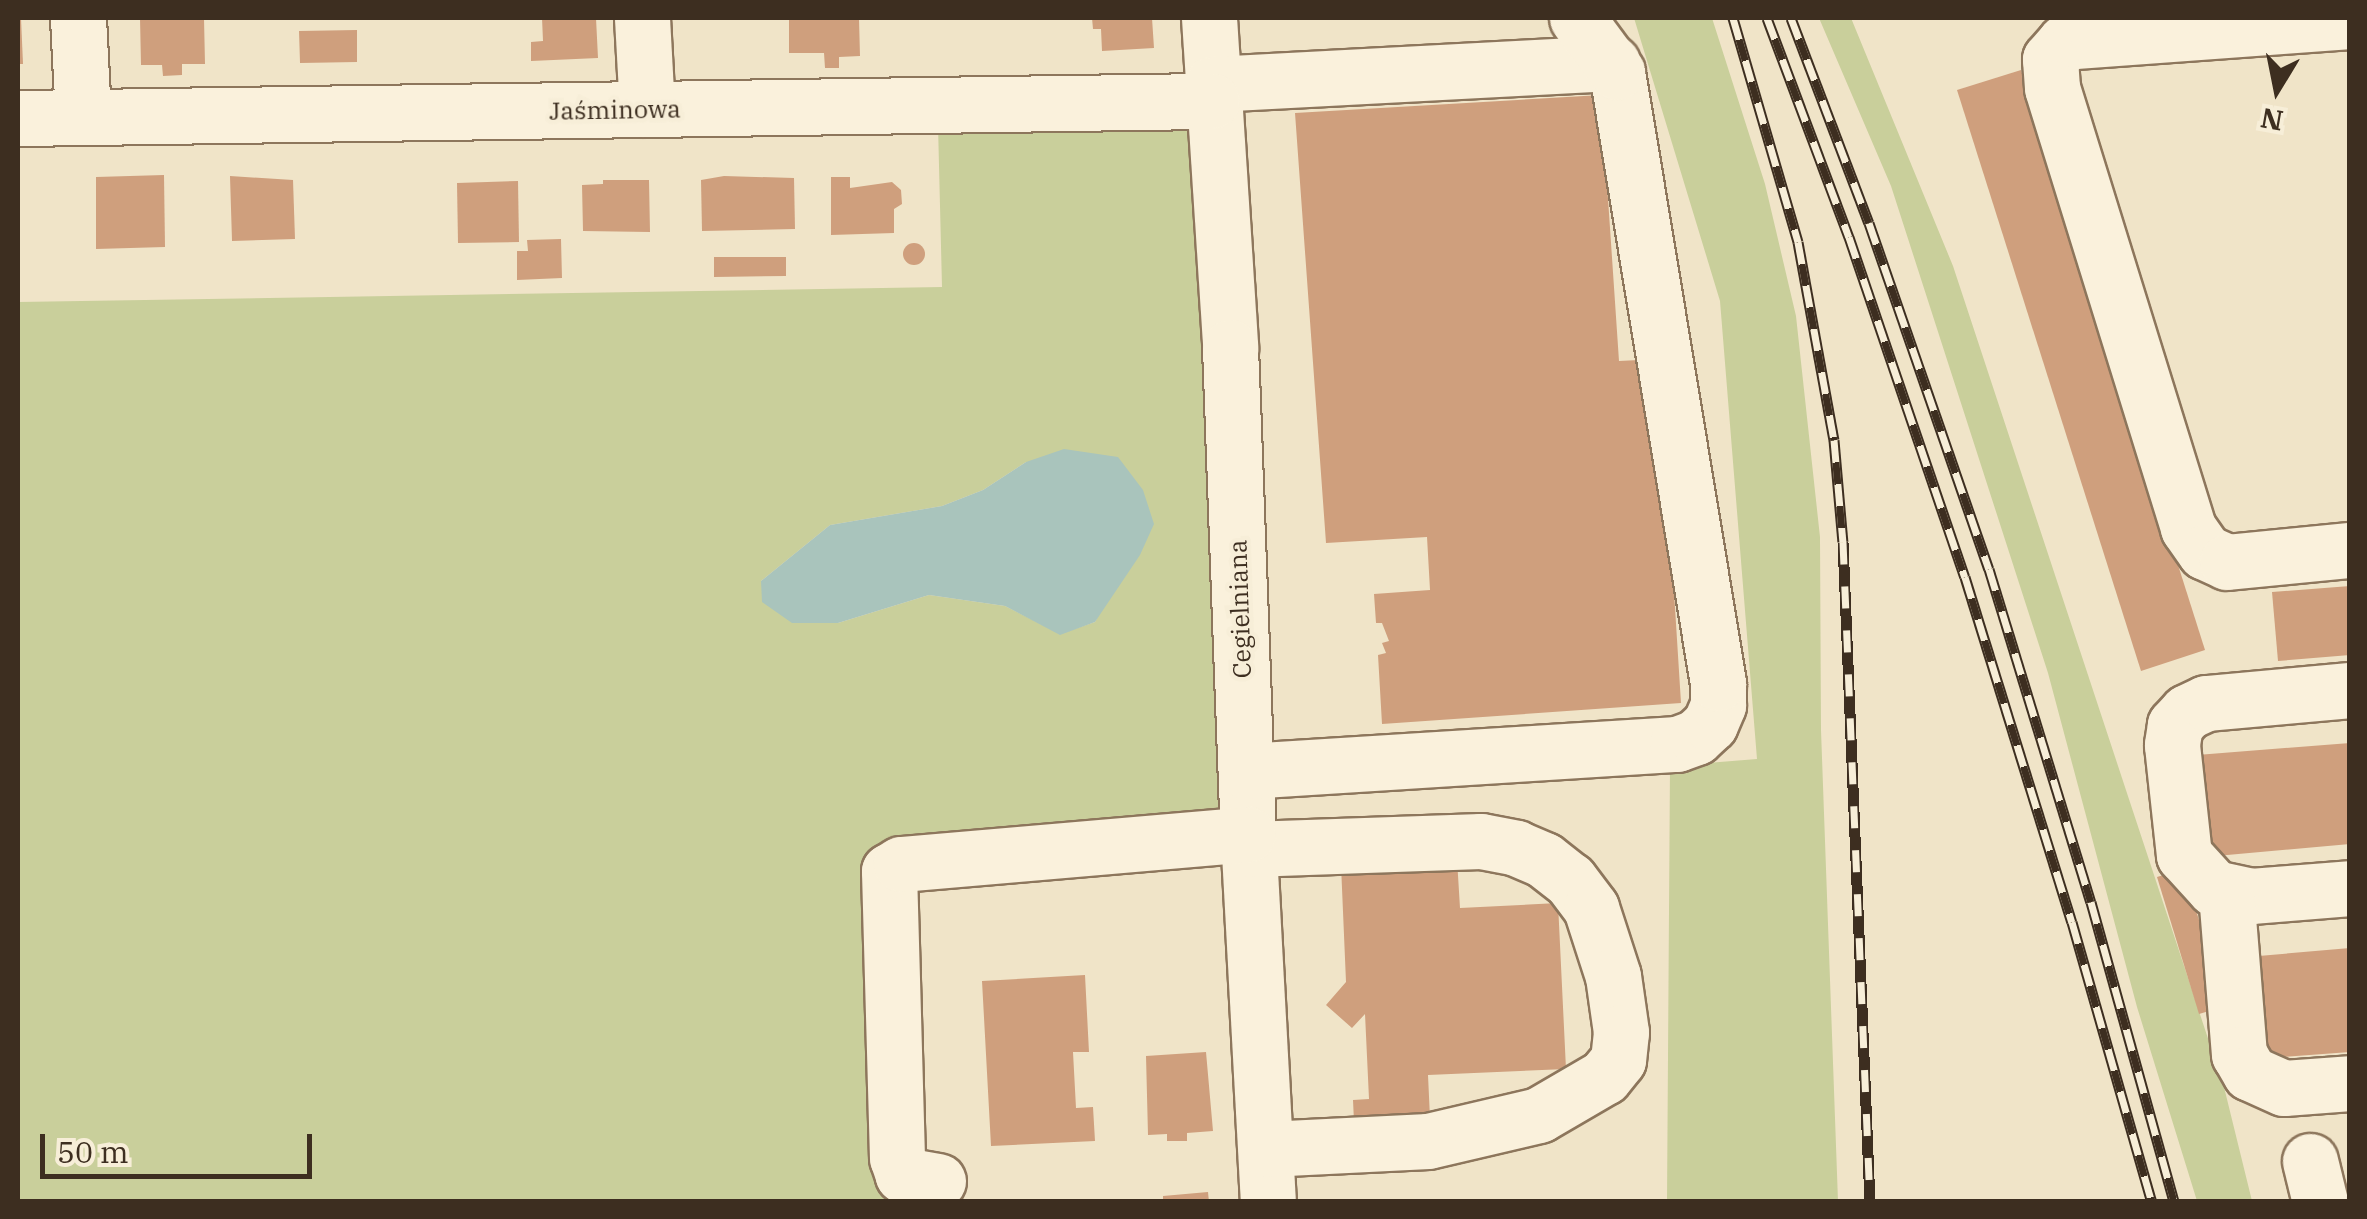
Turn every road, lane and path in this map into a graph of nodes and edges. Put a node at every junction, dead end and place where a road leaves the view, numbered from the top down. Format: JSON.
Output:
{"nodes":[{"id":1,"x":78,"y":18,"type":"edge"},
{"id":2,"x":642,"y":18,"type":"edge"},
{"id":3,"x":1209,"y":18,"type":"edge"},
{"id":4,"x":1577,"y":18,"type":"edge"},
{"id":5,"x":2350,"y":21,"type":"edge"},
{"id":6,"x":1612,"y":63,"type":"junction"},
{"id":7,"x":1212,"y":92,"type":"junction"},
{"id":8,"x":647,"y":109,"type":"junction"},
{"id":9,"x":83,"y":117,"type":"junction"},
{"id":10,"x":18,"y":118,"type":"edge"},
{"id":11,"x":2350,"y":550,"type":"edge"},
{"id":12,"x":2350,"y":690,"type":"edge"},
{"id":13,"x":1246,"y":771,"type":"junction"},
{"id":14,"x":1248,"y":841,"type":"junction"},
{"id":15,"x":2350,"y":888,"type":"edge"},
{"id":16,"x":2226,"y":893,"type":"junction"},
{"id":17,"x":2350,"y":1083,"type":"edge"},
{"id":18,"x":1267,"y":1175,"type":"edge"},
{"id":19,"x":938,"y":1181,"type":"dead end"}],
"edges":[{"from":1,"to":9,"type":"street"},
{"from":2,"to":8,"type":"street"},
{"from":3,"to":7,"type":"street","name":"Cegielniana"},
{"from":4,"to":6,"type":"street"},
{"from":5,"to":11,"type":"street"},
{"from":6,"to":7,"type":"street","name":"Jaśminowa"},
{"from":6,"to":13,"type":"street"},
{"from":7,"to":8,"type":"street","name":"Jaśminowa"},
{"from":7,"to":13,"type":"street","name":"Cegielniana"},
{"from":8,"to":9,"type":"street","name":"Jaśminowa"},
{"from":9,"to":10,"type":"street","name":"Jaśminowa"},
{"from":12,"to":16,"type":"street"},
{"from":13,"to":14,"type":"street","name":"Cegielniana"},
{"from":14,"to":18,"type":"street","name":"Cegielniana"},
{"from":14,"to":18,"type":"street"},
{"from":14,"to":19,"type":"street"},
{"from":15,"to":16,"type":"street"},
{"from":16,"to":17,"type":"street"}]}
